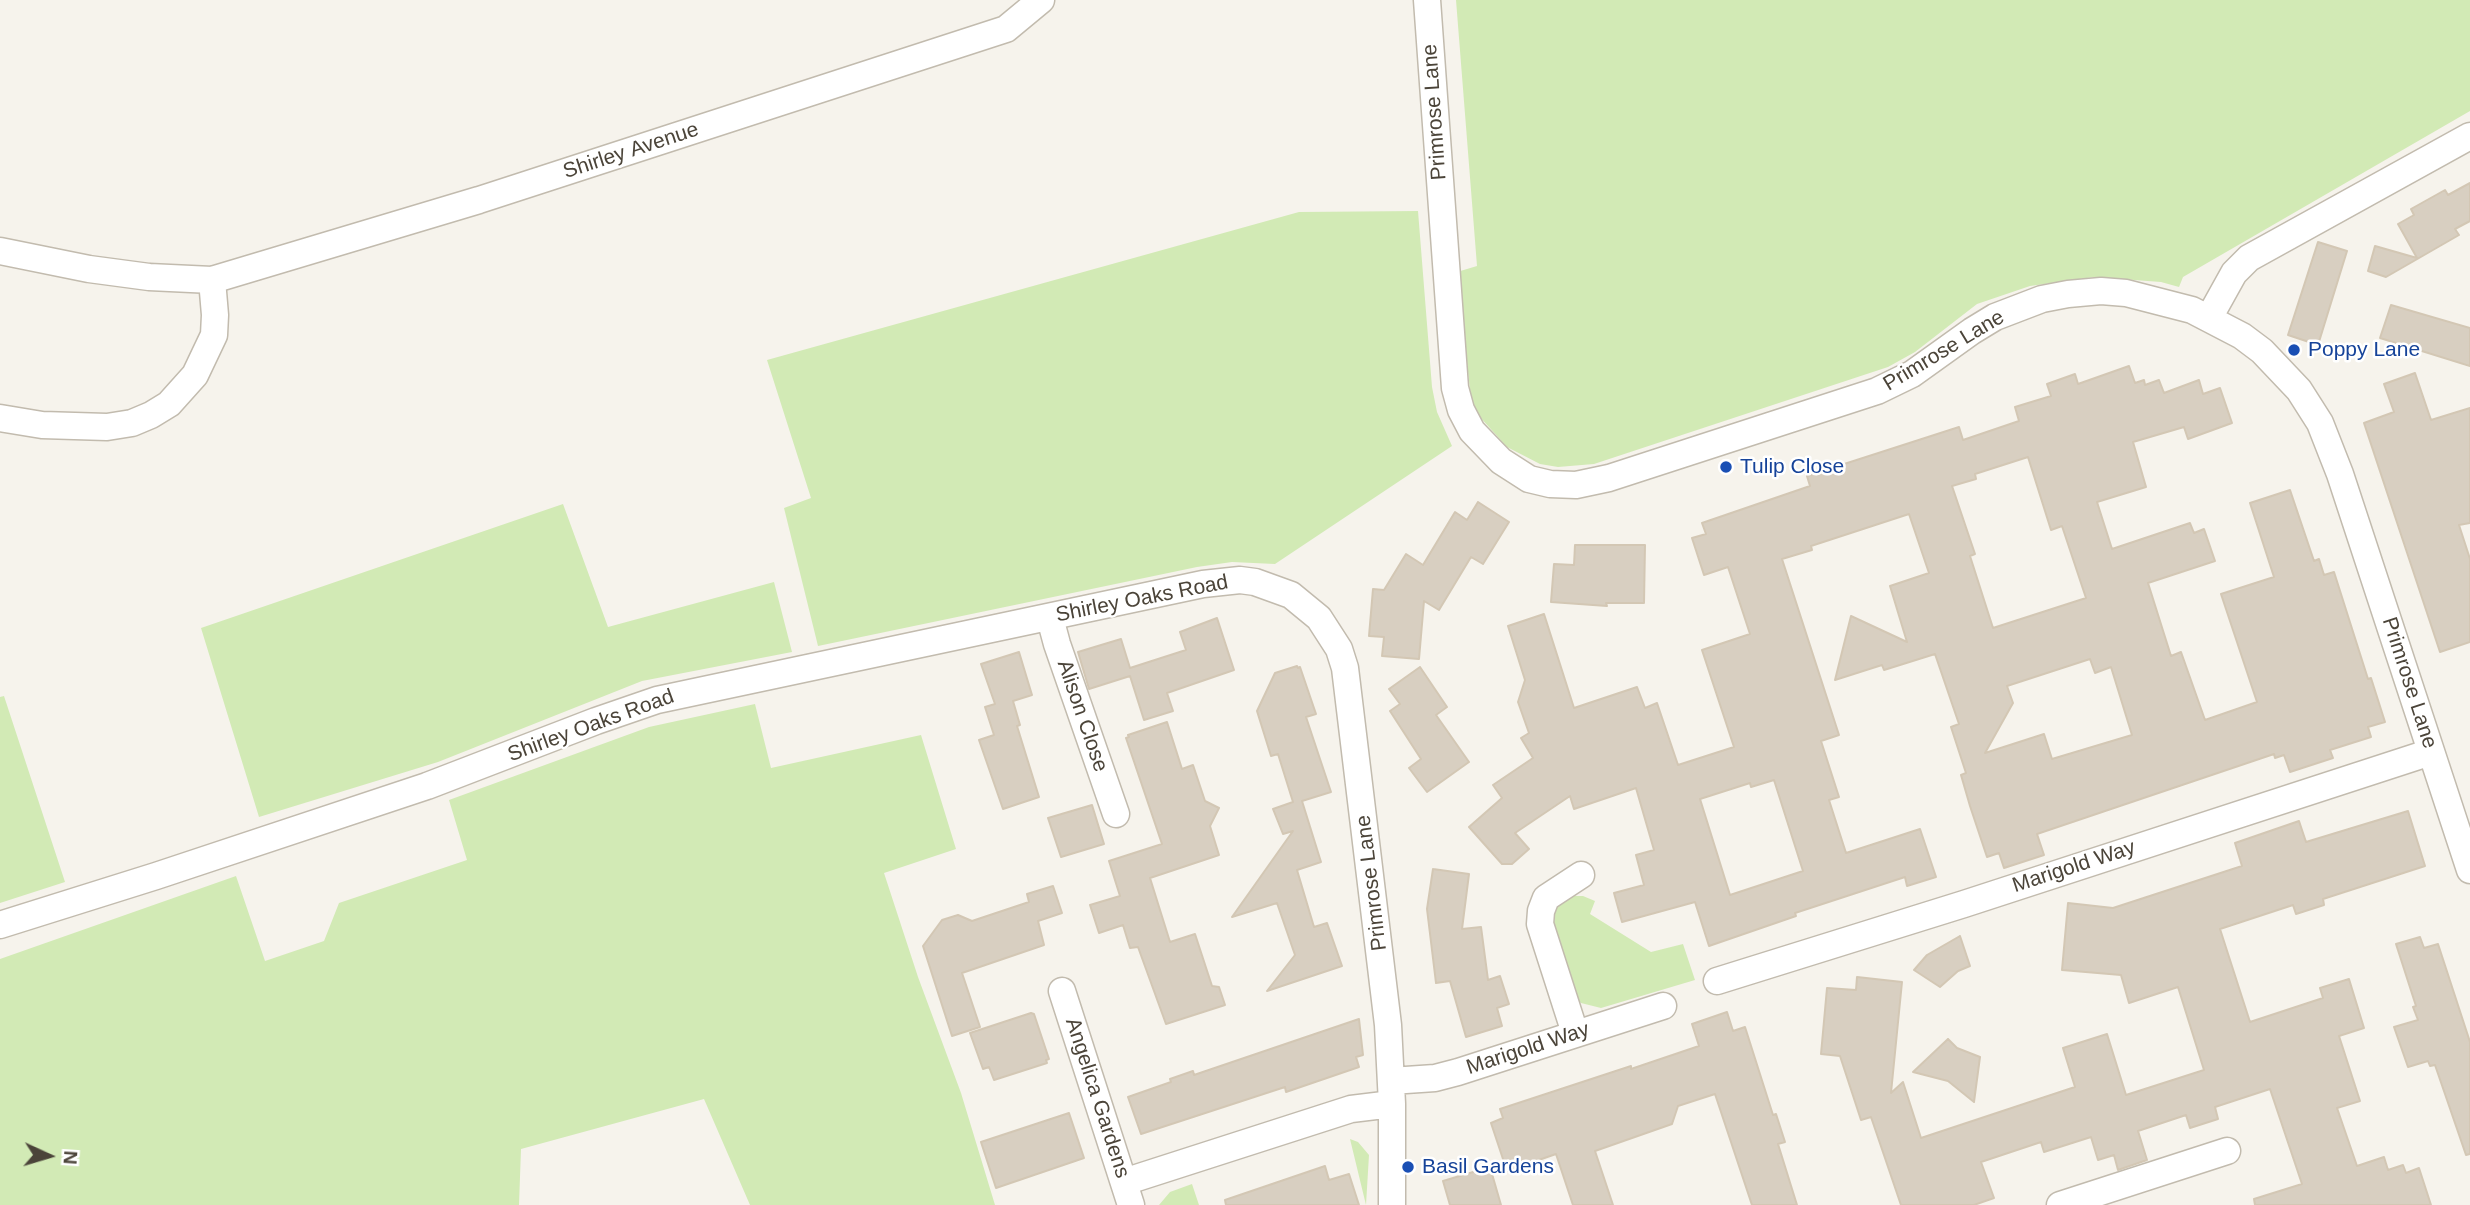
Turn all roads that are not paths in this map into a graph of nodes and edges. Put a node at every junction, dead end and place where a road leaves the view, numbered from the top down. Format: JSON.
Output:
{"nodes":[{"id":1,"x":1041,"y":0,"type":"edge"},
{"id":2,"x":1427,"y":0,"type":"edge"},
{"id":3,"x":2470,"y":136,"type":"edge"},
{"id":4,"x":0,"y":251,"type":"edge"},
{"id":5,"x":212,"y":280,"type":"junction"},
{"id":6,"x":2209,"y":318,"type":"junction"},
{"id":7,"x":0,"y":418,"type":"edge"},
{"id":8,"x":1280,"y":590,"type":"joint"},
{"id":9,"x":1050,"y":618,"type":"junction"},
{"id":10,"x":2431,"y":752,"type":"junction"},
{"id":11,"x":2461,"y":810,"type":"edge"},
{"id":12,"x":1116,"y":814,"type":"dead end"},
{"id":13,"x":2470,"y":870,"type":"edge"},
{"id":14,"x":1581,"y":875,"type":"dead end"},
{"id":15,"x":0,"y":925,"type":"edge"},
{"id":16,"x":1717,"y":981,"type":"dead end"},
{"id":17,"x":1062,"y":992,"type":"dead end"},
{"id":18,"x":1663,"y":1006,"type":"dead end"},
{"id":19,"x":1575,"y":1033,"type":"junction"},
{"id":20,"x":1392,"y":1092,"type":"junction"},
{"id":21,"x":2227,"y":1151,"type":"dead end"},
{"id":22,"x":1128,"y":1194,"type":"edge"},
{"id":23,"x":1392,"y":1205,"type":"edge"},
{"id":24,"x":2060,"y":1205,"type":"edge"}],
"edges":[{"from":1,"to":5,"type":"street","name":"Shirley Avenue"},
{"from":2,"to":6,"type":"street","name":"Primrose Lane"},
{"from":3,"to":6,"type":"street"},
{"from":4,"to":5,"type":"street","name":"Shirley Avenue"},
{"from":5,"to":7,"type":"street"},
{"from":6,"to":10,"type":"street","name":"Primrose Lane"},
{"from":8,"to":9,"type":"street","name":"Shirley Oaks Road"},
{"from":8,"to":20,"type":"street","name":"Primrose Lane"},
{"from":9,"to":12,"type":"street","name":"Alison Close"},
{"from":9,"to":15,"type":"street","name":"Shirley Oaks Road"},
{"from":10,"to":11,"type":"street","name":"Primrose Lane"},
{"from":10,"to":16,"type":"street","name":"Marigold Way"},
{"from":11,"to":13,"type":"street","name":"Primrose Lane"},
{"from":14,"to":19,"type":"street"},
{"from":17,"to":22,"type":"street","name":"Angelica Gardens"},
{"from":18,"to":19,"type":"street","name":"Marigold Way"},
{"from":19,"to":20,"type":"street","name":"Marigold Way"},
{"from":20,"to":22,"type":"street","name":"Marigold Way"},
{"from":20,"to":23,"type":"street","name":"Primrose Lane"},
{"from":21,"to":24,"type":"street"}]}
